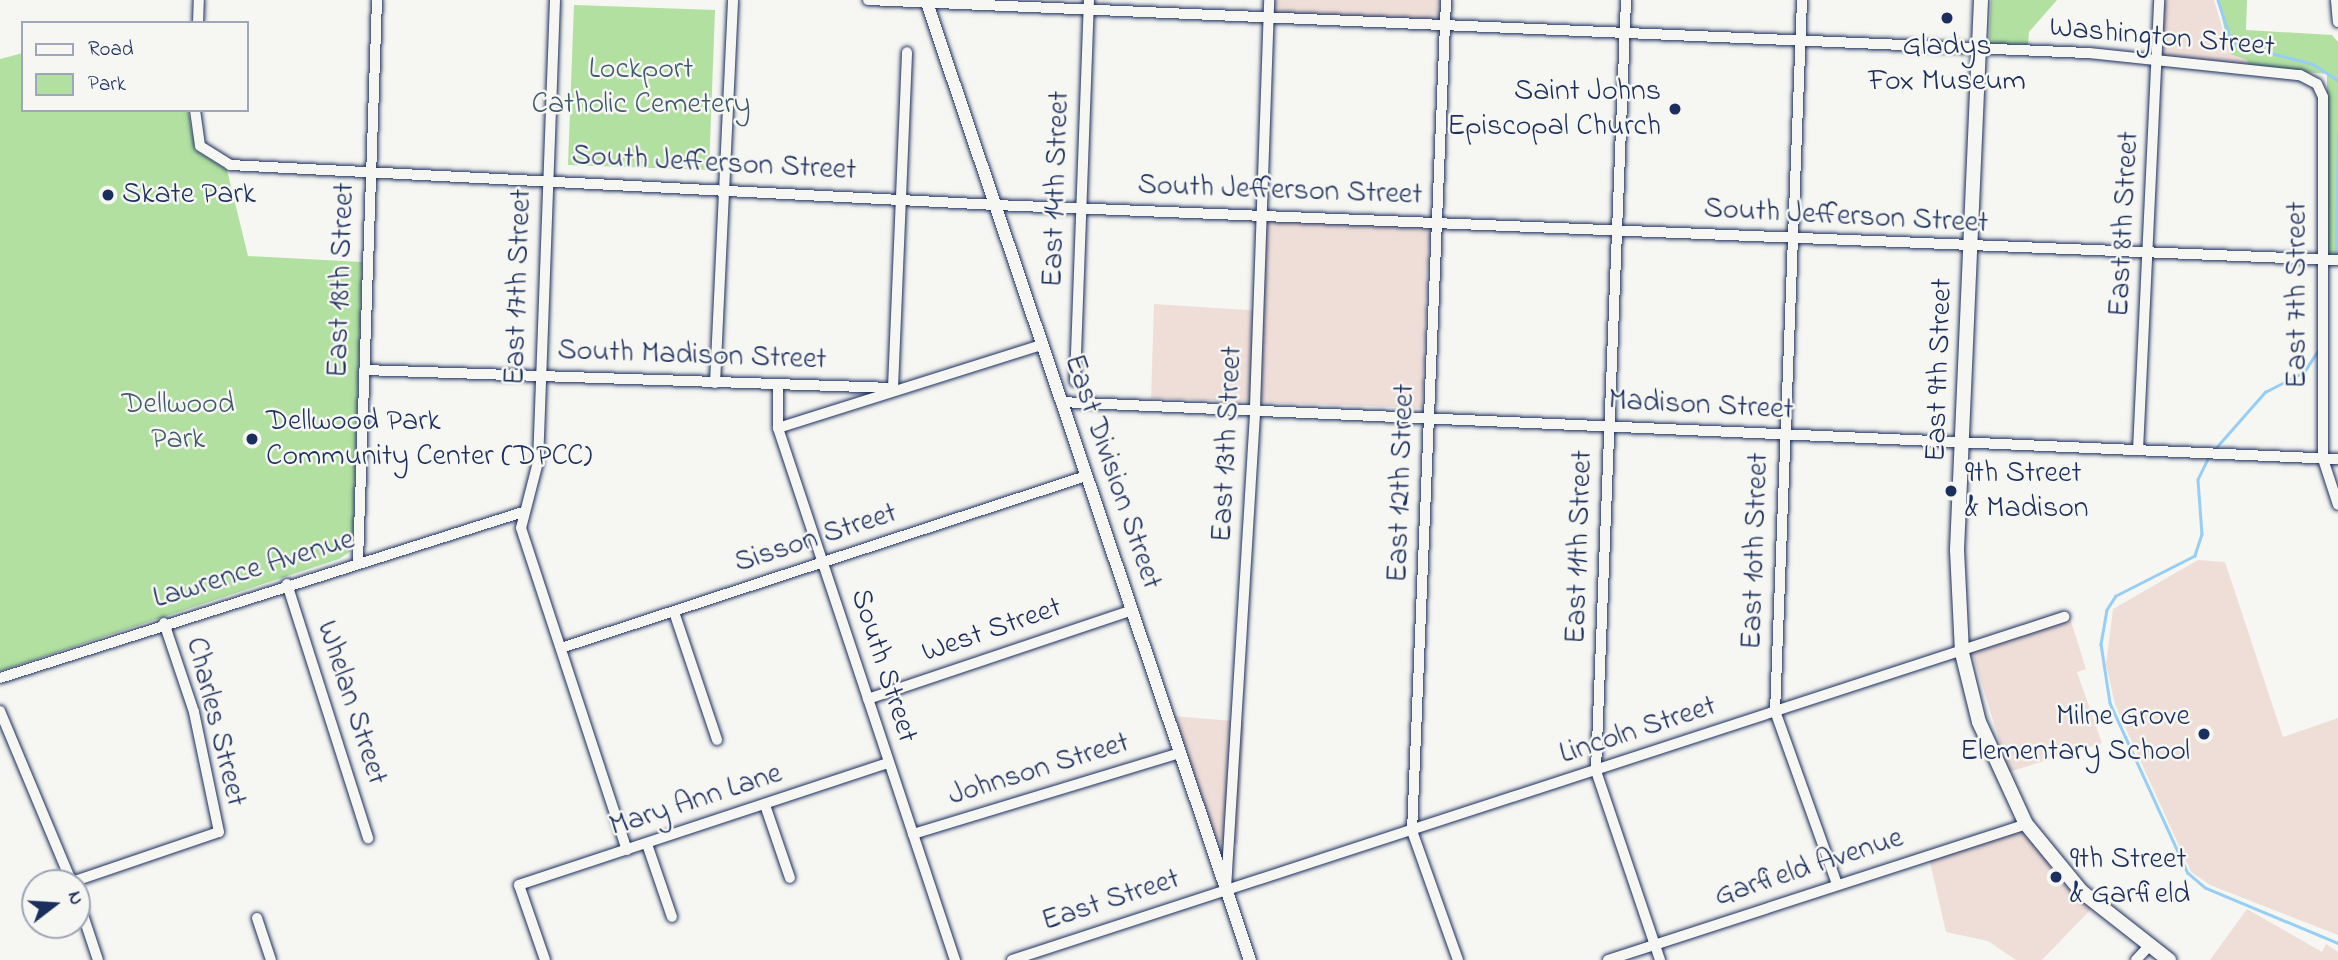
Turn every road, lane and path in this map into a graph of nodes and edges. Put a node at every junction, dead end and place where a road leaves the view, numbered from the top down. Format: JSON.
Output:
{"nodes":[{"id":1,"x":199,"y":0,"type":"edge"},
{"id":2,"x":377,"y":0,"type":"edge"},
{"id":3,"x":555,"y":0,"type":"edge"},
{"id":4,"x":733,"y":0,"type":"edge"},
{"id":5,"x":868,"y":0,"type":"edge"},
{"id":6,"x":1089,"y":0,"type":"edge"},
{"id":7,"x":1269,"y":0,"type":"edge"},
{"id":8,"x":1446,"y":0,"type":"edge"},
{"id":9,"x":1626,"y":0,"type":"edge"},
{"id":10,"x":1802,"y":0,"type":"edge"},
{"id":11,"x":1982,"y":0,"type":"edge"},
{"id":12,"x":2159,"y":0,"type":"edge"},
{"id":13,"x":2336,"y":0,"type":"edge"},
{"id":14,"x":926,"y":1,"type":"edge"},
{"id":15,"x":1089,"y":12,"type":"junction"},
{"id":16,"x":1268,"y":18,"type":"junction"},
{"id":17,"x":198,"y":21,"type":"edge"},
{"id":18,"x":2338,"y":22,"type":"edge"},
{"id":19,"x":1445,"y":27,"type":"junction"},
{"id":20,"x":1624,"y":36,"type":"junction"},
{"id":21,"x":1800,"y":43,"type":"junction"},
{"id":22,"x":1979,"y":49,"type":"junction"},
{"id":23,"x":907,"y":52,"type":"dead end"},
{"id":24,"x":2158,"y":59,"type":"junction"},
{"id":25,"x":2317,"y":84,"type":"joint"},
{"id":26,"x":195,"y":112,"type":"edge"},
{"id":27,"x":371,"y":170,"type":"junction"},
{"id":28,"x":547,"y":181,"type":"junction"},
{"id":29,"x":722,"y":189,"type":"junction"},
{"id":30,"x":900,"y":198,"type":"junction"},
{"id":31,"x":996,"y":205,"type":"junction"},
{"id":32,"x":1081,"y":208,"type":"junction"},
{"id":33,"x":1262,"y":214,"type":"junction"},
{"id":34,"x":1435,"y":223,"type":"junction"},
{"id":35,"x":1616,"y":231,"type":"junction"},
{"id":36,"x":1791,"y":240,"type":"junction"},
{"id":37,"x":1971,"y":248,"type":"junction"},
{"id":38,"x":2147,"y":255,"type":"junction"},
{"id":39,"x":2321,"y":259,"type":"junction"},
{"id":40,"x":2338,"y":260,"type":"edge"},
{"id":41,"x":1041,"y":345,"type":"junction"},
{"id":42,"x":364,"y":370,"type":"junction"},
{"id":43,"x":541,"y":374,"type":"junction"},
{"id":44,"x":1075,"y":380,"type":"dead end"},
{"id":45,"x":715,"y":383,"type":"junction"},
{"id":46,"x":778,"y":386,"type":"junction"},
{"id":47,"x":893,"y":388,"type":"junction"},
{"id":48,"x":1061,"y":401,"type":"junction"},
{"id":49,"x":1255,"y":407,"type":"junction"},
{"id":50,"x":1429,"y":415,"type":"junction"},
{"id":51,"x":1609,"y":427,"type":"junction"},
{"id":52,"x":779,"y":428,"type":"junction"},
{"id":53,"x":1784,"y":435,"type":"junction"},
{"id":54,"x":1964,"y":439,"type":"junction"},
{"id":55,"x":2138,"y":450,"type":"junction"},
{"id":56,"x":2323,"y":459,"type":"junction"},
{"id":57,"x":2338,"y":459,"type":"edge"},
{"id":58,"x":1086,"y":476,"type":"junction"},
{"id":59,"x":2338,"y":505,"type":"edge"},
{"id":60,"x":523,"y":512,"type":"junction"},
{"id":61,"x":358,"y":561,"type":"junction"},
{"id":62,"x":824,"y":562,"type":"junction"},
{"id":63,"x":287,"y":583,"type":"junction"},
{"id":64,"x":1132,"y":610,"type":"junction"},
{"id":65,"x":674,"y":612,"type":"junction"},
{"id":66,"x":2064,"y":617,"type":"dead end"},
{"id":67,"x":164,"y":624,"type":"junction"},
{"id":68,"x":561,"y":648,"type":"junction"},
{"id":69,"x":1962,"y":653,"type":"junction"},
{"id":70,"x":0,"y":678,"type":"edge"},
{"id":71,"x":868,"y":699,"type":"junction"},
{"id":72,"x":0,"y":710,"type":"edge"},
{"id":73,"x":1775,"y":711,"type":"junction"},
{"id":74,"x":717,"y":740,"type":"dead end"},
{"id":75,"x":1180,"y":753,"type":"junction"},
{"id":76,"x":888,"y":763,"type":"junction"},
{"id":77,"x":1596,"y":771,"type":"junction"},
{"id":78,"x":765,"y":805,"type":"junction"},
{"id":79,"x":2026,"y":824,"type":"junction"},
{"id":80,"x":1412,"y":831,"type":"junction"},
{"id":81,"x":913,"y":834,"type":"junction"},
{"id":82,"x":368,"y":838,"type":"dead end"},
{"id":83,"x":647,"y":844,"type":"junction"},
{"id":84,"x":627,"y":850,"type":"junction"},
{"id":85,"x":66,"y":869,"type":"edge"},
{"id":86,"x":91,"y":876,"type":"edge"},
{"id":87,"x":790,"y":878,"type":"dead end"},
{"id":88,"x":1838,"y":884,"type":"junction"},
{"id":89,"x":1226,"y":888,"type":"junction"},
{"id":90,"x":672,"y":917,"type":"dead end"},
{"id":91,"x":257,"y":918,"type":"dead end"},
{"id":92,"x":90,"y":939,"type":"edge"},
{"id":93,"x":1654,"y":944,"type":"junction"},
{"id":94,"x":2148,"y":947,"type":"junction"},
{"id":95,"x":97,"y":960,"type":"edge"},
{"id":96,"x":271,"y":960,"type":"edge"},
{"id":97,"x":545,"y":960,"type":"edge"},
{"id":98,"x":955,"y":960,"type":"edge"},
{"id":99,"x":1012,"y":960,"type":"edge"},
{"id":100,"x":1251,"y":960,"type":"edge"},
{"id":101,"x":1458,"y":960,"type":"edge"},
{"id":102,"x":1608,"y":960,"type":"edge"},
{"id":103,"x":1660,"y":960,"type":"edge"},
{"id":104,"x":2136,"y":960,"type":"edge"},
{"id":105,"x":2169,"y":960,"type":"edge"}],
"edges":[{"from":1,"to":17,"type":"street"},
{"from":2,"to":27,"type":"street","name":"East 18th Street"},
{"from":3,"to":28,"type":"street","name":"East 17th Street"},
{"from":4,"to":29,"type":"street"},
{"from":5,"to":14,"type":"street","name":"Washington Street"},
{"from":6,"to":15,"type":"street","name":"East 14th Street"},
{"from":7,"to":16,"type":"street","name":"East 13th Street"},
{"from":8,"to":19,"type":"street","name":"East 12th Street"},
{"from":9,"to":20,"type":"street","name":"East 11th Street"},
{"from":10,"to":21,"type":"street","name":"East 10th Street"},
{"from":11,"to":22,"type":"main road","name":"East 9th Street"},
{"from":12,"to":24,"type":"street","name":"East 8th Street"},
{"from":13,"to":18,"type":"street"},
{"from":14,"to":15,"type":"street","name":"Washington Street"},
{"from":14,"to":31,"type":"street","name":"East Division Street"},
{"from":15,"to":16,"type":"street","name":"Washington Street"},
{"from":15,"to":32,"type":"street","name":"East 14th Street"},
{"from":16,"to":19,"type":"street","name":"Washington Street"},
{"from":16,"to":33,"type":"street","name":"East 13th Street"},
{"from":19,"to":20,"type":"street","name":"Washington Street"},
{"from":19,"to":34,"type":"street","name":"East 12th Street"},
{"from":20,"to":21,"type":"street","name":"Washington Street"},
{"from":20,"to":35,"type":"street","name":"East 11th Street"},
{"from":21,"to":22,"type":"street","name":"Washington Street"},
{"from":21,"to":36,"type":"street","name":"East 10th Street"},
{"from":22,"to":24,"type":"street","name":"Washington Street"},
{"from":22,"to":37,"type":"main road","name":"East 9th Street"},
{"from":23,"to":30,"type":"street"},
{"from":24,"to":25,"type":"street","name":"Washington Street"},
{"from":24,"to":38,"type":"street","name":"East 8th Street"},
{"from":25,"to":39,"type":"street","name":"East 7th Street"},
{"from":26,"to":27,"type":"street","name":"South Jefferson Street"},
{"from":27,"to":28,"type":"street","name":"South Jefferson Street"},
{"from":27,"to":42,"type":"street","name":"East 18th Street"},
{"from":28,"to":29,"type":"street","name":"South Jefferson Street"},
{"from":28,"to":43,"type":"street","name":"East 17th Street"},
{"from":29,"to":30,"type":"street","name":"South Jefferson Street"},
{"from":29,"to":45,"type":"street"},
{"from":30,"to":31,"type":"street","name":"South Jefferson Street"},
{"from":30,"to":47,"type":"street"},
{"from":31,"to":32,"type":"street","name":"South Jefferson Street"},
{"from":31,"to":41,"type":"street","name":"East Division Street"},
{"from":32,"to":33,"type":"street","name":"South Jefferson Street"},
{"from":32,"to":44,"type":"street","name":"East 14th Street"},
{"from":33,"to":34,"type":"street","name":"South Jefferson Street"},
{"from":33,"to":49,"type":"street","name":"East 13th Street"},
{"from":34,"to":35,"type":"street","name":"South Jefferson Street"},
{"from":34,"to":50,"type":"street","name":"East 12th Street"},
{"from":35,"to":36,"type":"street","name":"South Jefferson Street"},
{"from":35,"to":51,"type":"street","name":"East 11th Street"},
{"from":36,"to":37,"type":"street","name":"South Jefferson Street"},
{"from":36,"to":53,"type":"street","name":"East 10th Street"},
{"from":37,"to":38,"type":"street","name":"South Jefferson Street"},
{"from":37,"to":54,"type":"main road","name":"East 9th Street"},
{"from":38,"to":39,"type":"street","name":"South Jefferson Street"},
{"from":38,"to":55,"type":"street","name":"East 8th Street"},
{"from":39,"to":40,"type":"street","name":"South Jefferson Street"},
{"from":39,"to":56,"type":"street","name":"East 7th Street"},
{"from":41,"to":47,"type":"street"},
{"from":41,"to":48,"type":"street","name":"East Division Street"},
{"from":42,"to":43,"type":"street","name":"South Madison Street"},
{"from":42,"to":61,"type":"street","name":"East 18th Street"},
{"from":43,"to":45,"type":"street","name":"South Madison Street"},
{"from":43,"to":60,"type":"street","name":"East 17th Street"},
{"from":45,"to":46,"type":"street","name":"South Madison Street"},
{"from":46,"to":47,"type":"street","name":"South Madison Street"},
{"from":46,"to":52,"type":"street","name":"South Street"},
{"from":47,"to":52,"type":"street"},
{"from":48,"to":49,"type":"street","name":"Madison Street"},
{"from":48,"to":58,"type":"street","name":"East Division Street"},
{"from":49,"to":50,"type":"street","name":"Madison Street"},
{"from":49,"to":89,"type":"street","name":"East 13th Street"},
{"from":50,"to":51,"type":"street","name":"Madison Street"},
{"from":50,"to":80,"type":"street","name":"East 12th Street"},
{"from":51,"to":53,"type":"street","name":"Madison Street"},
{"from":51,"to":77,"type":"street","name":"East 11th Street"},
{"from":52,"to":62,"type":"street","name":"South Street"},
{"from":53,"to":54,"type":"street","name":"Madison Street"},
{"from":53,"to":73,"type":"street","name":"East 10th Street"},
{"from":54,"to":55,"type":"street","name":"Madison Street"},
{"from":54,"to":69,"type":"main road","name":"East 9th Street"},
{"from":55,"to":56,"type":"street","name":"Madison Street"},
{"from":56,"to":57,"type":"street","name":"Madison Street"},
{"from":56,"to":59,"type":"street","name":"East 7th Street"},
{"from":58,"to":62,"type":"street","name":"Sisson Street"},
{"from":58,"to":64,"type":"street","name":"East Division Street"},
{"from":60,"to":61,"type":"street","name":"Lawrence Avenue"},
{"from":60,"to":68,"type":"street","name":"East 17th Street"},
{"from":61,"to":63,"type":"street","name":"Lawrence Avenue"},
{"from":62,"to":65,"type":"street","name":"Sisson Street"},
{"from":62,"to":71,"type":"street","name":"South Street"},
{"from":63,"to":67,"type":"street","name":"Lawrence Avenue"},
{"from":63,"to":82,"type":"street","name":"Whelan Street"},
{"from":64,"to":71,"type":"street","name":"West Street"},
{"from":64,"to":75,"type":"street","name":"East Division Street"},
{"from":65,"to":68,"type":"street","name":"Sisson Street"},
{"from":65,"to":74,"type":"street"},
{"from":66,"to":69,"type":"street","name":"Lincoln Street"},
{"from":67,"to":70,"type":"street","name":"Lawrence Avenue"},
{"from":67,"to":86,"type":"street","name":"Charles Street"},
{"from":68,"to":84,"type":"street","name":"East 17th Street"},
{"from":69,"to":73,"type":"street","name":"Lincoln Street"},
{"from":69,"to":79,"type":"main road","name":"East 9th Street"},
{"from":71,"to":76,"type":"street","name":"South Street"},
{"from":72,"to":85,"type":"street"},
{"from":73,"to":77,"type":"street","name":"Lincoln Street"},
{"from":73,"to":88,"type":"street","name":"East 10th Street"},
{"from":75,"to":81,"type":"street","name":"Johnson Street"},
{"from":75,"to":89,"type":"street","name":"East Division Street"},
{"from":76,"to":78,"type":"street","name":"Mary Ann Lane"},
{"from":76,"to":81,"type":"street","name":"South Street"},
{"from":77,"to":80,"type":"street","name":"Lincoln Street"},
{"from":77,"to":93,"type":"street","name":"East 11th Street"},
{"from":78,"to":83,"type":"street","name":"Mary Ann Lane"},
{"from":78,"to":87,"type":"street"},
{"from":79,"to":88,"type":"street","name":"Garfield Avenue"},
{"from":79,"to":94,"type":"main road","name":"East 9th Street"},
{"from":80,"to":89,"type":"street","name":"Lincoln Street"},
{"from":80,"to":101,"type":"street","name":"East 12th Street"},
{"from":81,"to":98,"type":"street","name":"South Street"},
{"from":83,"to":84,"type":"street","name":"Mary Ann Lane"},
{"from":83,"to":90,"type":"street"},
{"from":84,"to":97,"type":"street","name":"Mary Ann Lane"},
{"from":88,"to":93,"type":"street","name":"Garfield Avenue"},
{"from":89,"to":99,"type":"street","name":"East Street"},
{"from":89,"to":100,"type":"street","name":"East Division Street"},
{"from":91,"to":96,"type":"street"},
{"from":92,"to":95,"type":"street"},
{"from":93,"to":102,"type":"street","name":"Garfield Avenue"},
{"from":93,"to":103,"type":"street","name":"East 11th Street"},
{"from":94,"to":104,"type":"street"},
{"from":94,"to":105,"type":"main road","name":"East 9th Street"}]}
